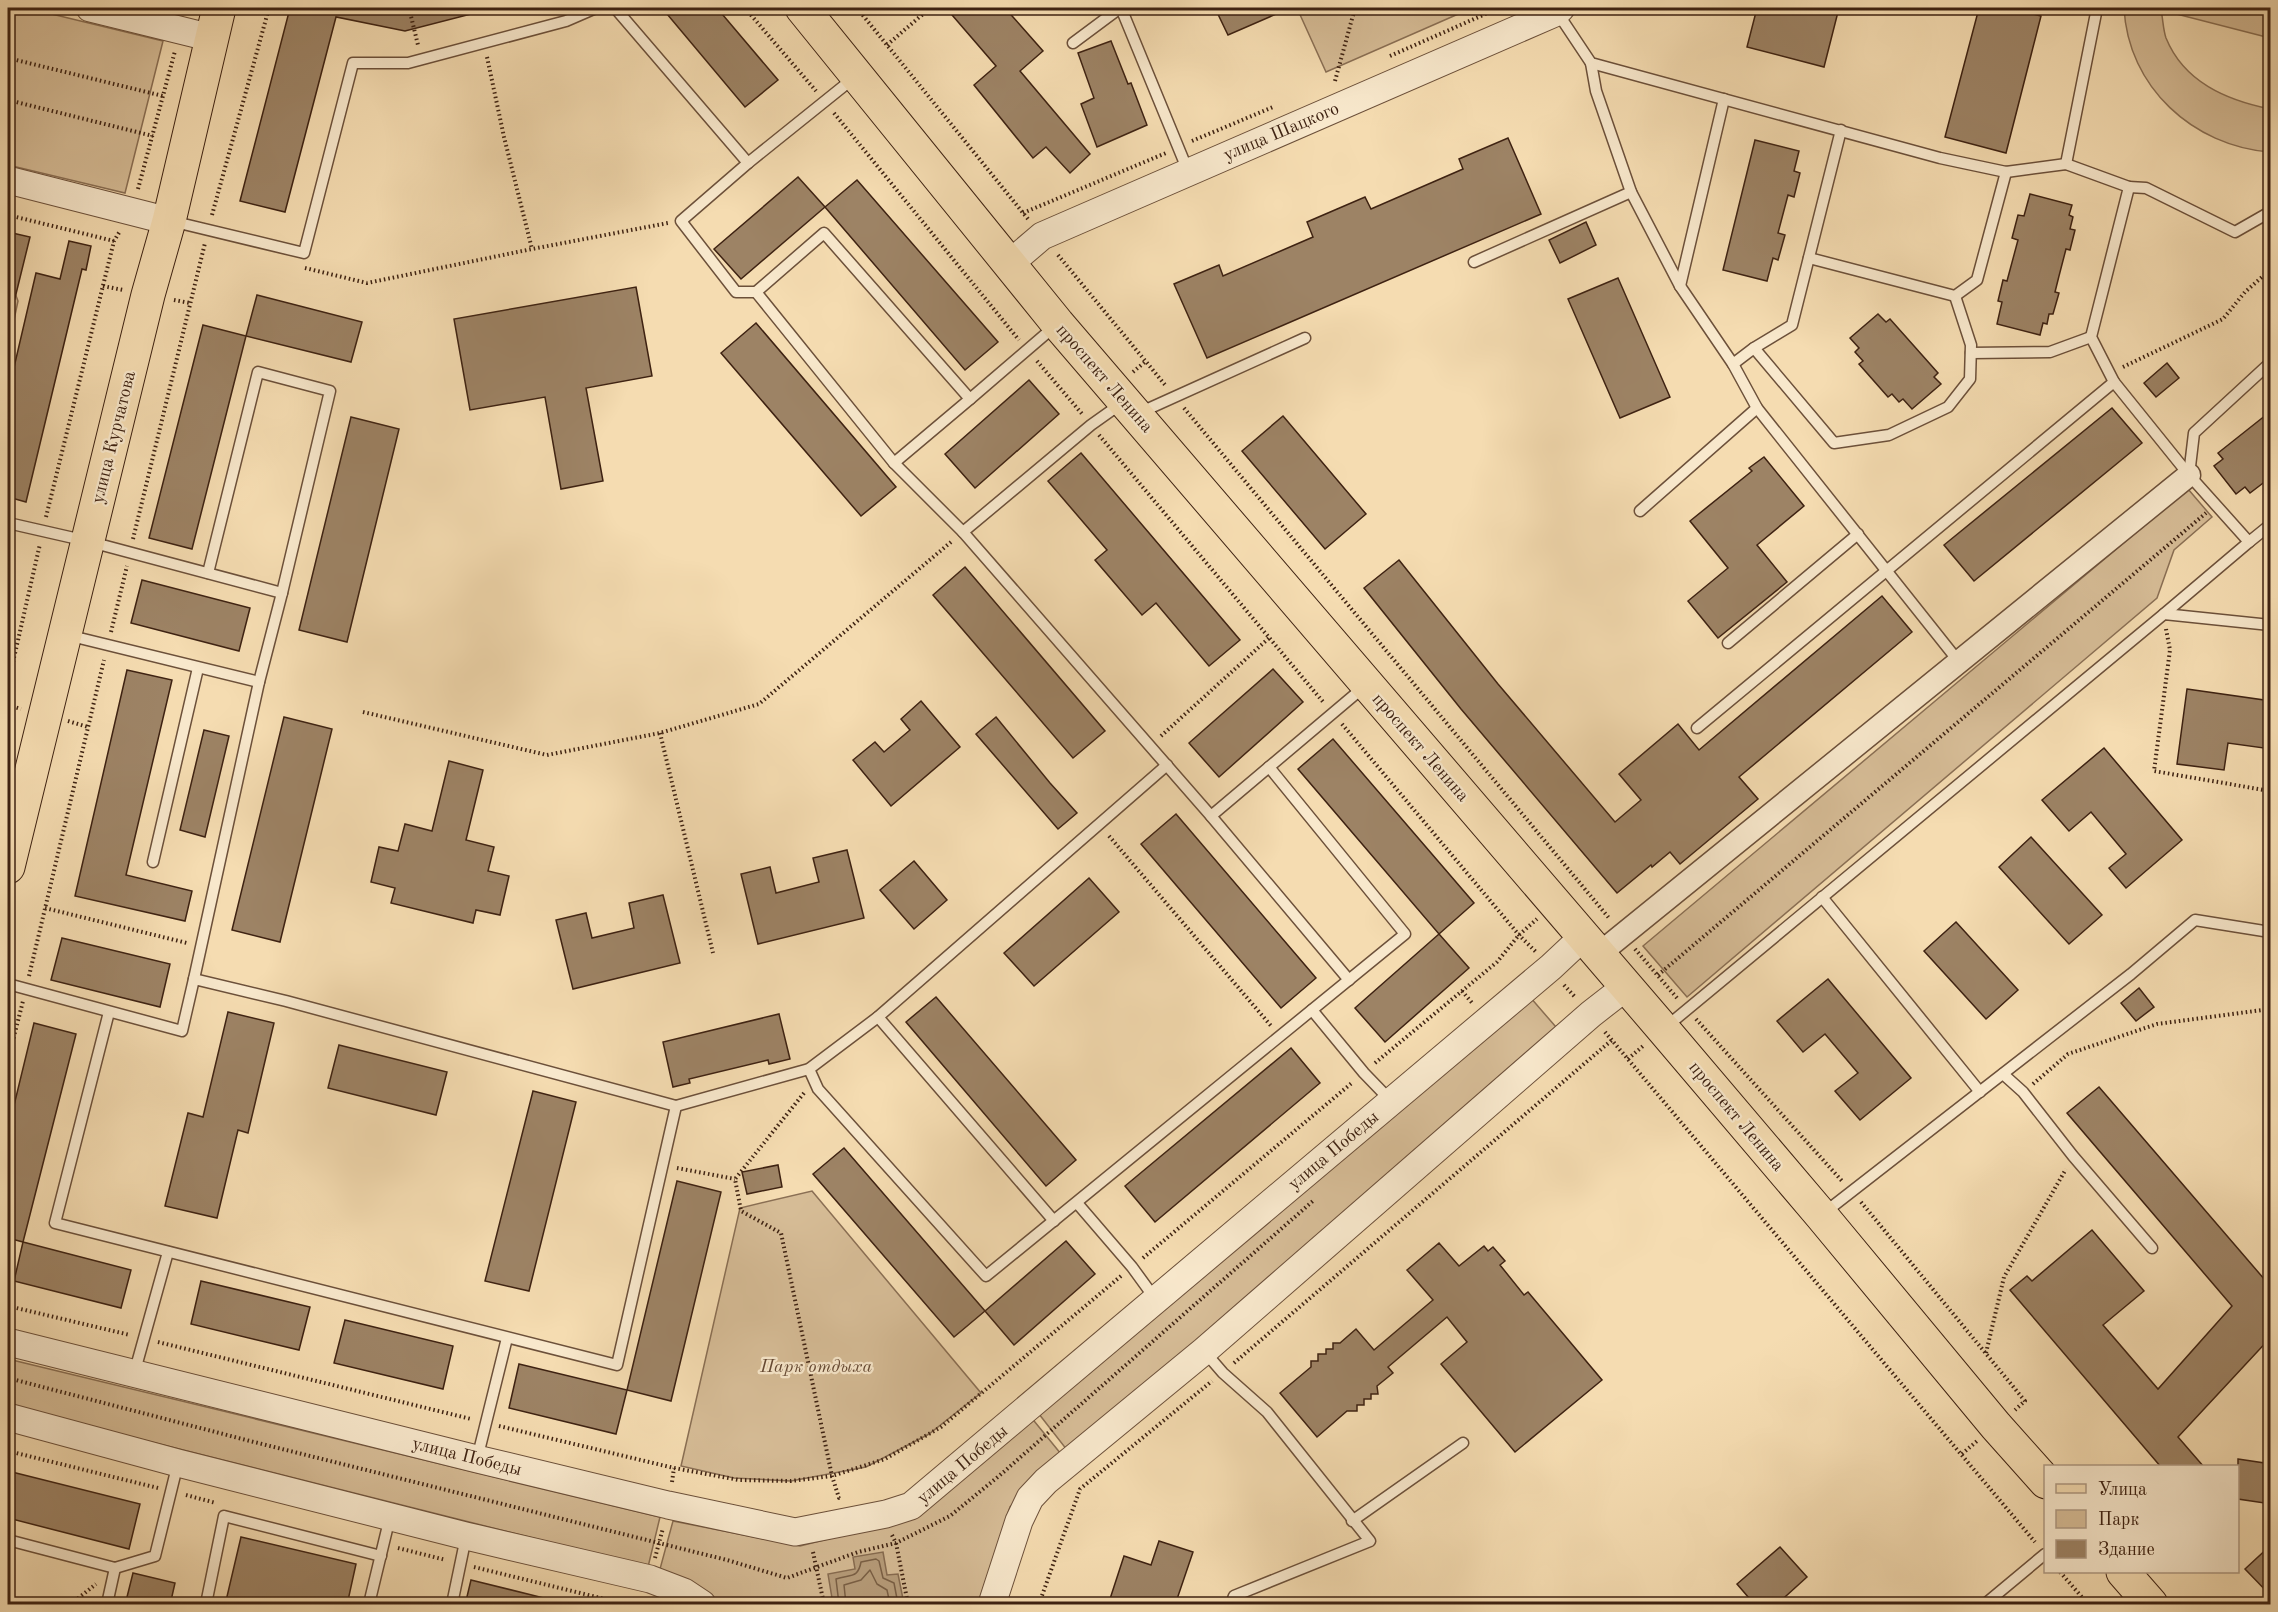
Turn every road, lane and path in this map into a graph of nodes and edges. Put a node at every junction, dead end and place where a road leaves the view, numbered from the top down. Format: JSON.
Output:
{"nodes":[{"id":1,"x":90,"y":8,"type":"edge"},
{"id":2,"x":269,"y":8,"type":"edge"},
{"id":3,"x":410,"y":8,"type":"edge"},
{"id":4,"x":597,"y":8,"type":"edge"},
{"id":5,"x":615,"y":8,"type":"edge"},
{"id":6,"x":745,"y":8,"type":"edge"},
{"id":7,"x":802,"y":8,"type":"edge"},
{"id":8,"x":857,"y":8,"type":"edge"},
{"id":9,"x":930,"y":8,"type":"edge"},
{"id":10,"x":1121,"y":8,"type":"edge"},
{"id":11,"x":1355,"y":8,"type":"edge"},
{"id":12,"x":1499,"y":8,"type":"edge"},
{"id":13,"x":2097,"y":8,"type":"edge"},
{"id":14,"x":1559,"y":10,"type":"edge"},
{"id":15,"x":216,"y":22,"type":"edge"},
{"id":16,"x":180,"y":30,"type":"junction"},
{"id":17,"x":484,"y":43,"type":"junction"},
{"id":18,"x":1073,"y":43,"type":"dead end"},
{"id":19,"x":887,"y":45,"type":"junction"},
{"id":20,"x":1389,"y":57,"type":"dead end"},
{"id":21,"x":8,"y":58,"type":"edge"},
{"id":22,"x":421,"y":60,"type":"junction"},
{"id":23,"x":1591,"y":63,"type":"junction"},
{"id":24,"x":857,"y":76,"type":"junction"},
{"id":25,"x":1346,"y":76,"type":"dead end"},
{"id":26,"x":1335,"y":81,"type":"junction"},
{"id":27,"x":1324,"y":86,"type":"dead end"},
{"id":28,"x":163,"y":96,"type":"junction"},
{"id":29,"x":1724,"y":99,"type":"junction"},
{"id":30,"x":8,"y":100,"type":"edge"},
{"id":31,"x":824,"y":102,"type":"junction"},
{"id":32,"x":1282,"y":103,"type":"dead end"},
{"id":33,"x":834,"y":114,"type":"dead end"},
{"id":34,"x":1841,"y":130,"type":"junction"},
{"id":35,"x":153,"y":136,"type":"junction"},
{"id":36,"x":1183,"y":159,"type":"junction"},
{"id":37,"x":748,"y":163,"type":"junction"},
{"id":38,"x":2066,"y":164,"type":"junction"},
{"id":39,"x":2006,"y":172,"type":"junction"},
{"id":40,"x":8,"y":180,"type":"edge"},
{"id":41,"x":2129,"y":187,"type":"junction"},
{"id":42,"x":1631,"y":192,"type":"junction"},
{"id":43,"x":132,"y":211,"type":"junction"},
{"id":44,"x":2271,"y":212,"type":"edge"},
{"id":45,"x":1023,"y":213,"type":"junction"},
{"id":46,"x":8,"y":215,"type":"edge"},
{"id":47,"x":169,"y":221,"type":"junction"},
{"id":48,"x":681,"y":221,"type":"junction"},
{"id":49,"x":208,"y":230,"type":"junction"},
{"id":50,"x":1042,"y":236,"type":"junction"},
{"id":51,"x":114,"y":241,"type":"junction"},
{"id":52,"x":532,"y":249,"type":"junction"},
{"id":53,"x":1809,"y":258,"type":"junction"},
{"id":54,"x":1474,"y":262,"type":"dead end"},
{"id":55,"x":1008,"y":265,"type":"junction"},
{"id":56,"x":297,"y":267,"type":"dead end"},
{"id":57,"x":2271,"y":270,"type":"edge"},
{"id":58,"x":1680,"y":286,"type":"junction"},
{"id":59,"x":756,"y":292,"type":"junction"},
{"id":60,"x":1955,"y":296,"type":"junction"},
{"id":61,"x":8,"y":298,"type":"edge"},
{"id":62,"x":8,"y":303,"type":"edge"},
{"id":63,"x":1058,"y":324,"type":"junction"},
{"id":64,"x":2091,"y":337,"type":"junction"},
{"id":65,"x":1305,"y":338,"type":"dead end"},
{"id":66,"x":1754,"y":348,"type":"junction"},
{"id":67,"x":1027,"y":350,"type":"junction"},
{"id":68,"x":1971,"y":352,"type":"junction"},
{"id":69,"x":2271,"y":363,"type":"edge"},
{"id":70,"x":1733,"y":364,"type":"junction"},
{"id":71,"x":2112,"y":378,"type":"junction"},
{"id":72,"x":1174,"y":397,"type":"junction"},
{"id":73,"x":970,"y":399,"type":"junction"},
{"id":74,"x":1131,"y":407,"type":"junction"},
{"id":75,"x":1757,"y":408,"type":"junction"},
{"id":76,"x":1091,"y":426,"type":"junction"},
{"id":77,"x":894,"y":463,"type":"junction"},
{"id":78,"x":2189,"y":475,"type":"junction"},
{"id":79,"x":2216,"y":505,"type":"junction"},
{"id":80,"x":1640,"y":511,"type":"dead end"},
{"id":81,"x":8,"y":523,"type":"edge"},
{"id":82,"x":2271,"y":525,"type":"edge"},
{"id":83,"x":43,"y":531,"type":"junction"},
{"id":84,"x":963,"y":532,"type":"junction"},
{"id":85,"x":1858,"y":534,"type":"junction"},
{"id":86,"x":87,"y":541,"type":"junction"},
{"id":87,"x":2249,"y":542,"type":"junction"},
{"id":88,"x":130,"y":552,"type":"junction"},
{"id":89,"x":1886,"y":570,"type":"junction"},
{"id":90,"x":208,"y":573,"type":"junction"},
{"id":91,"x":282,"y":593,"type":"junction"},
{"id":92,"x":2163,"y":614,"type":"junction"},
{"id":93,"x":2271,"y":625,"type":"edge"},
{"id":94,"x":64,"y":634,"type":"junction"},
{"id":95,"x":1269,"y":638,"type":"junction"},
{"id":96,"x":1728,"y":643,"type":"dead end"},
{"id":97,"x":107,"y":645,"type":"junction"},
{"id":98,"x":1959,"y":662,"type":"junction"},
{"id":99,"x":198,"y":668,"type":"junction"},
{"id":100,"x":259,"y":682,"type":"junction"},
{"id":101,"x":8,"y":684,"type":"edge"},
{"id":102,"x":1368,"y":684,"type":"junction"},
{"id":103,"x":363,"y":712,"type":"dead end"},
{"id":104,"x":1333,"y":713,"type":"junction"},
{"id":105,"x":1697,"y":728,"type":"dead end"},
{"id":106,"x":660,"y":733,"type":"junction"},
{"id":107,"x":1150,"y":745,"type":"junction"},
{"id":108,"x":1167,"y":765,"type":"junction"},
{"id":109,"x":1269,"y":767,"type":"junction"},
{"id":110,"x":2271,"y":791,"type":"edge"},
{"id":111,"x":1211,"y":816,"type":"junction"},
{"id":112,"x":1098,"y":823,"type":"junction"},
{"id":113,"x":153,"y":862,"type":"dead end"},
{"id":114,"x":8,"y":867,"type":"edge"},
{"id":115,"x":1822,"y":897,"type":"junction"},
{"id":116,"x":45,"y":908,"type":"junction"},
{"id":117,"x":2271,"y":932,"type":"edge"},
{"id":118,"x":1519,"y":935,"type":"junction"},
{"id":119,"x":1602,"y":942,"type":"junction"},
{"id":120,"x":713,"y":953,"type":"dead end"},
{"id":121,"x":1551,"y":967,"type":"junction"},
{"id":122,"x":1658,"y":975,"type":"junction"},
{"id":123,"x":194,"y":979,"type":"junction"},
{"id":124,"x":1348,"y":980,"type":"junction"},
{"id":125,"x":8,"y":984,"type":"edge"},
{"id":126,"x":1627,"y":986,"type":"junction"},
{"id":127,"x":26,"y":989,"type":"junction"},
{"id":128,"x":2271,"y":1009,"type":"edge"},
{"id":129,"x":1312,"y":1010,"type":"junction"},
{"id":130,"x":109,"y":1012,"type":"junction"},
{"id":131,"x":1591,"y":1014,"type":"junction"},
{"id":132,"x":878,"y":1017,"type":"junction"},
{"id":133,"x":1675,"y":1019,"type":"junction"},
{"id":134,"x":1280,"y":1036,"type":"junction"},
{"id":135,"x":1612,"y":1040,"type":"junction"},
{"id":136,"x":8,"y":1060,"type":"edge"},
{"id":137,"x":809,"y":1070,"type":"junction"},
{"id":138,"x":1364,"y":1073,"type":"junction"},
{"id":139,"x":2003,"y":1074,"type":"junction"},
{"id":140,"x":814,"y":1080,"type":"junction"},
{"id":141,"x":1980,"y":1092,"type":"junction"},
{"id":142,"x":2023,"y":1092,"type":"junction"},
{"id":143,"x":1391,"y":1101,"type":"junction"},
{"id":144,"x":676,"y":1106,"type":"junction"},
{"id":145,"x":2073,"y":1156,"type":"junction"},
{"id":146,"x":662,"y":1165,"type":"junction"},
{"id":147,"x":735,"y":1179,"type":"junction"},
{"id":148,"x":1852,"y":1191,"type":"junction"},
{"id":149,"x":1314,"y":1200,"type":"dead end"},
{"id":150,"x":1077,"y":1203,"type":"junction"},
{"id":151,"x":1821,"y":1215,"type":"junction"},
{"id":152,"x":1054,"y":1221,"type":"junction"},
{"id":153,"x":2152,"y":1248,"type":"dead end"},
{"id":154,"x":168,"y":1252,"type":"junction"},
{"id":155,"x":1132,"y":1267,"type":"junction"},
{"id":156,"x":1156,"y":1300,"type":"junction"},
{"id":157,"x":8,"y":1306,"type":"edge"},
{"id":158,"x":507,"y":1338,"type":"junction"},
{"id":159,"x":145,"y":1339,"type":"junction"},
{"id":160,"x":8,"y":1342,"type":"edge"},
{"id":161,"x":1204,"y":1351,"type":"junction"},
{"id":162,"x":1986,"y":1353,"type":"junction"},
{"id":163,"x":1223,"y":1373,"type":"junction"},
{"id":164,"x":134,"y":1374,"type":"junction"},
{"id":165,"x":2025,"y":1401,"type":"dead end"},
{"id":166,"x":8,"y":1417,"type":"edge"},
{"id":167,"x":485,"y":1423,"type":"junction"},
{"id":168,"x":1047,"y":1433,"type":"dead end"},
{"id":169,"x":1463,"y":1443,"type":"dead end"},
{"id":170,"x":477,"y":1459,"type":"junction"},
{"id":171,"x":178,"y":1463,"type":"junction"},
{"id":172,"x":674,"y":1468,"type":"junction"},
{"id":173,"x":832,"y":1476,"type":"junction"},
{"id":174,"x":2044,"y":1480,"type":"edge"},
{"id":175,"x":849,"y":1496,"type":"dead end"},
{"id":176,"x":668,"y":1505,"type":"junction"},
{"id":177,"x":390,"y":1517,"type":"junction"},
{"id":178,"x":1352,"y":1521,"type":"junction"},
{"id":179,"x":466,"y":1536,"type":"junction"},
{"id":180,"x":8,"y":1540,"type":"edge"},
{"id":181,"x":896,"y":1543,"type":"dead end"},
{"id":182,"x":811,"y":1545,"type":"dead end"},
{"id":183,"x":2044,"y":1553,"type":"edge"},
{"id":184,"x":2044,"y":1555,"type":"edge"},
{"id":185,"x":381,"y":1556,"type":"junction"},
{"id":186,"x":116,"y":1568,"type":"junction"},
{"id":187,"x":2061,"y":1573,"type":"edge"},
{"id":188,"x":2124,"y":1573,"type":"edge"},
{"id":189,"x":650,"y":1579,"type":"junction"},
{"id":190,"x":107,"y":1605,"type":"edge"},
{"id":191,"x":206,"y":1605,"type":"edge"},
{"id":192,"x":369,"y":1605,"type":"edge"},
{"id":193,"x":452,"y":1605,"type":"edge"},
{"id":194,"x":702,"y":1605,"type":"edge"},
{"id":195,"x":824,"y":1605,"type":"edge"},
{"id":196,"x":908,"y":1605,"type":"edge"},
{"id":197,"x":992,"y":1605,"type":"edge"},
{"id":198,"x":1039,"y":1605,"type":"edge"},
{"id":199,"x":1231,"y":1605,"type":"edge"},
{"id":200,"x":1985,"y":1605,"type":"edge"},
{"id":201,"x":2088,"y":1605,"type":"edge"},
{"id":202,"x":2151,"y":1605,"type":"edge"}],
"edges":[{"from":1,"to":16,"type":"street"},
{"from":2,"to":49,"type":"path"},
{"from":3,"to":22,"type":"path"},
{"from":4,"to":17,"type":"lane"},
{"from":5,"to":37,"type":"lane"},
{"from":6,"to":31,"type":"path"},
{"from":7,"to":24,"type":"main road","name":"проспект Ленина"},
{"from":8,"to":19,"type":"path"},
{"from":9,"to":19,"type":"path"},
{"from":10,"to":18,"type":"lane"},
{"from":10,"to":36,"type":"lane"},
{"from":11,"to":26,"type":"path"},
{"from":12,"to":20,"type":"path"},
{"from":13,"to":38,"type":"lane"},
{"from":14,"to":23,"type":"lane"},
{"from":14,"to":36,"type":"street","name":"улица Шацкого"},
{"from":15,"to":16,"type":"street"},
{"from":15,"to":47,"type":"main road","name":"улица Курчатова"},
{"from":16,"to":28,"type":"path"},
{"from":17,"to":22,"type":"lane"},
{"from":17,"to":52,"type":"path"},
{"from":19,"to":45,"type":"path"},
{"from":21,"to":28,"type":"path"},
{"from":22,"to":49,"type":"lane"},
{"from":23,"to":29,"type":"lane"},
{"from":23,"to":42,"type":"lane"},
{"from":24,"to":31,"type":"lane"},
{"from":24,"to":55,"type":"main road","name":"проспект Ленина"},
{"from":25,"to":26,"type":"path"},
{"from":26,"to":27,"type":"path"},
{"from":28,"to":35,"type":"path"},
{"from":29,"to":34,"type":"lane"},
{"from":29,"to":58,"type":"lane"},
{"from":30,"to":35,"type":"path"},
{"from":31,"to":37,"type":"lane"},
{"from":32,"to":36,"type":"path"},
{"from":33,"to":67,"type":"path"},
{"from":34,"to":39,"type":"lane"},
{"from":34,"to":53,"type":"lane"},
{"from":35,"to":43,"type":"path"},
{"from":36,"to":45,"type":"path"},
{"from":36,"to":50,"type":"street","name":"улица Шацкого"},
{"from":37,"to":48,"type":"lane"},
{"from":38,"to":39,"type":"lane"},
{"from":38,"to":41,"type":"lane"},
{"from":39,"to":60,"type":"lane"},
{"from":40,"to":43,"type":"street"},
{"from":41,"to":44,"type":"lane"},
{"from":41,"to":64,"type":"lane"},
{"from":42,"to":54,"type":"lane"},
{"from":42,"to":58,"type":"lane"},
{"from":43,"to":47,"type":"street"},
{"from":43,"to":51,"type":"path"},
{"from":45,"to":50,"type":"path"},
{"from":46,"to":51,"type":"path"},
{"from":47,"to":49,"type":"lane"},
{"from":47,"to":86,"type":"main road","name":"улица Курчатова"},
{"from":48,"to":52,"type":"path"},
{"from":48,"to":59,"type":"lane"},
{"from":49,"to":88,"type":"path"},
{"from":50,"to":55,"type":"street","name":"улица Шацкого"},
{"from":50,"to":72,"type":"path"},
{"from":51,"to":83,"type":"path"},
{"from":52,"to":56,"type":"path"},
{"from":53,"to":60,"type":"lane"},
{"from":53,"to":66,"type":"lane"},
{"from":55,"to":63,"type":"main road","name":"проспект Ленина"},
{"from":57,"to":71,"type":"path"},
{"from":58,"to":70,"type":"lane"},
{"from":59,"to":73,"type":"lane"},
{"from":59,"to":77,"type":"lane"},
{"from":60,"to":68,"type":"lane"},
{"from":61,"to":62,"type":"lane"},
{"from":63,"to":67,"type":"lane"},
{"from":63,"to":74,"type":"main road","name":"проспект Ленина"},
{"from":64,"to":68,"type":"lane"},
{"from":64,"to":71,"type":"lane"},
{"from":65,"to":72,"type":"lane"},
{"from":66,"to":68,"type":"lane"},
{"from":66,"to":70,"type":"lane"},
{"from":67,"to":73,"type":"lane"},
{"from":67,"to":76,"type":"path"},
{"from":69,"to":78,"type":"lane"},
{"from":70,"to":75,"type":"lane"},
{"from":71,"to":78,"type":"lane"},
{"from":71,"to":89,"type":"lane"},
{"from":72,"to":74,"type":"lane"},
{"from":72,"to":119,"type":"path"},
{"from":73,"to":77,"type":"lane"},
{"from":74,"to":76,"type":"lane"},
{"from":74,"to":102,"type":"main road","name":"проспект Ленина"},
{"from":75,"to":80,"type":"lane"},
{"from":75,"to":85,"type":"lane"},
{"from":76,"to":84,"type":"lane"},
{"from":76,"to":95,"type":"path"},
{"from":77,"to":84,"type":"lane"},
{"from":78,"to":79,"type":"lane"},
{"from":78,"to":98,"type":"street"},
{"from":79,"to":87,"type":"lane"},
{"from":79,"to":122,"type":"path"},
{"from":81,"to":83,"type":"lane"},
{"from":82,"to":87,"type":"lane"},
{"from":83,"to":86,"type":"lane"},
{"from":83,"to":101,"type":"path"},
{"from":84,"to":106,"type":"path"},
{"from":84,"to":107,"type":"lane"},
{"from":85,"to":89,"type":"lane"},
{"from":85,"to":96,"type":"lane"},
{"from":86,"to":88,"type":"lane"},
{"from":86,"to":94,"type":"main road","name":"улица Курчатова"},
{"from":87,"to":92,"type":"lane"},
{"from":88,"to":90,"type":"lane"},
{"from":88,"to":97,"type":"path"},
{"from":89,"to":98,"type":"lane"},
{"from":89,"to":105,"type":"lane"},
{"from":90,"to":91,"type":"lane"},
{"from":90,"to":91,"type":"lane"},
{"from":91,"to":100,"type":"lane"},
{"from":92,"to":93,"type":"lane"},
{"from":92,"to":110,"type":"path"},
{"from":92,"to":115,"type":"lane"},
{"from":94,"to":97,"type":"lane"},
{"from":94,"to":114,"type":"main road","name":"улица Курчатова"},
{"from":95,"to":104,"type":"path"},
{"from":95,"to":107,"type":"path"},
{"from":97,"to":99,"type":"lane"},
{"from":97,"to":116,"type":"path"},
{"from":98,"to":119,"type":"street"},
{"from":99,"to":100,"type":"lane"},
{"from":99,"to":113,"type":"lane"},
{"from":100,"to":123,"type":"lane"},
{"from":102,"to":104,"type":"lane"},
{"from":102,"to":119,"type":"main road","name":"проспект Ленина"},
{"from":103,"to":106,"type":"path"},
{"from":104,"to":109,"type":"lane"},
{"from":104,"to":118,"type":"path"},
{"from":106,"to":120,"type":"path"},
{"from":107,"to":108,"type":"lane"},
{"from":108,"to":111,"type":"lane"},
{"from":108,"to":112,"type":"lane"},
{"from":109,"to":111,"type":"lane"},
{"from":109,"to":124,"type":"lane"},
{"from":111,"to":124,"type":"lane"},
{"from":112,"to":132,"type":"lane"},
{"from":112,"to":134,"type":"path"},
{"from":115,"to":133,"type":"lane"},
{"from":115,"to":141,"type":"lane"},
{"from":116,"to":123,"type":"path"},
{"from":116,"to":127,"type":"path"},
{"from":117,"to":139,"type":"lane"},
{"from":118,"to":121,"type":"path"},
{"from":118,"to":138,"type":"path"},
{"from":119,"to":121,"type":"street","name":"улица Победы"},
{"from":119,"to":122,"type":"path"},
{"from":119,"to":126,"type":"main road","name":"проспект Ленина"},
{"from":121,"to":131,"type":"path"},
{"from":121,"to":143,"type":"street","name":"улица Победы"},
{"from":122,"to":133,"type":"path"},
{"from":123,"to":130,"type":"lane"},
{"from":123,"to":144,"type":"lane"},
{"from":124,"to":129,"type":"lane"},
{"from":125,"to":127,"type":"lane"},
{"from":126,"to":131,"type":"street"},
{"from":126,"to":133,"type":"main road","name":"проспект Ленина"},
{"from":127,"to":130,"type":"lane"},
{"from":127,"to":136,"type":"path"},
{"from":128,"to":142,"type":"path"},
{"from":129,"to":134,"type":"lane"},
{"from":129,"to":138,"type":"lane"},
{"from":130,"to":154,"type":"lane"},
{"from":131,"to":135,"type":"path"},
{"from":131,"to":161,"type":"street"},
{"from":132,"to":137,"type":"lane"},
{"from":132,"to":152,"type":"lane"},
{"from":133,"to":148,"type":"path"},
{"from":133,"to":151,"type":"main road","name":"проспект Ленина"},
{"from":134,"to":150,"type":"lane"},
{"from":135,"to":163,"type":"path"},
{"from":135,"to":183,"type":"path"},
{"from":137,"to":140,"type":"lane"},
{"from":137,"to":144,"type":"lane"},
{"from":138,"to":143,"type":"lane"},
{"from":138,"to":155,"type":"path"},
{"from":139,"to":141,"type":"lane"},
{"from":139,"to":142,"type":"lane"},
{"from":140,"to":147,"type":"path"},
{"from":140,"to":152,"type":"lane"},
{"from":141,"to":148,"type":"lane"},
{"from":142,"to":145,"type":"lane"},
{"from":143,"to":156,"type":"street","name":"улица Победы"},
{"from":144,"to":146,"type":"lane"},
{"from":145,"to":153,"type":"lane"},
{"from":145,"to":162,"type":"path"},
{"from":146,"to":147,"type":"path"},
{"from":146,"to":158,"type":"lane"},
{"from":147,"to":173,"type":"path"},
{"from":148,"to":151,"type":"lane"},
{"from":148,"to":162,"type":"path"},
{"from":149,"to":168,"type":"path"},
{"from":150,"to":152,"type":"lane"},
{"from":150,"to":155,"type":"lane"},
{"from":151,"to":174,"type":"main road","name":"проспект Ленина"},
{"from":154,"to":158,"type":"lane"},
{"from":154,"to":159,"type":"lane"},
{"from":155,"to":156,"type":"lane"},
{"from":155,"to":173,"type":"path"},
{"from":156,"to":176,"type":"street","name":"улица Победы"},
{"from":157,"to":159,"type":"path"},
{"from":158,"to":167,"type":"lane"},
{"from":159,"to":164,"type":"lane"},
{"from":159,"to":167,"type":"path"},
{"from":160,"to":164,"type":"street","name":"улица Победы"},
{"from":161,"to":163,"type":"lane"},
{"from":161,"to":197,"type":"street"},
{"from":162,"to":165,"type":"path"},
{"from":163,"to":178,"type":"lane"},
{"from":163,"to":198,"type":"path"},
{"from":164,"to":170,"type":"street","name":"улица Победы"},
{"from":166,"to":171,"type":"street"},
{"from":167,"to":170,"type":"lane"},
{"from":167,"to":172,"type":"path"},
{"from":169,"to":178,"type":"lane"},
{"from":170,"to":176,"type":"street","name":"улица Победы"},
{"from":171,"to":177,"type":"street"},
{"from":171,"to":186,"type":"lane"},
{"from":172,"to":173,"type":"path"},
{"from":172,"to":176,"type":"path"},
{"from":173,"to":175,"type":"path"},
{"from":176,"to":189,"type":"path"},
{"from":177,"to":179,"type":"street"},
{"from":177,"to":185,"type":"lane"},
{"from":178,"to":199,"type":"lane"},
{"from":179,"to":189,"type":"street"},
{"from":179,"to":193,"type":"lane"},
{"from":180,"to":186,"type":"lane"},
{"from":181,"to":196,"type":"path"},
{"from":182,"to":195,"type":"path"},
{"from":184,"to":200,"type":"lane"},
{"from":185,"to":191,"type":"lane"},
{"from":185,"to":192,"type":"lane"},
{"from":186,"to":190,"type":"lane"},
{"from":187,"to":201,"type":"path"},
{"from":188,"to":202,"type":"main road"},
{"from":189,"to":194,"type":"street"}]}
